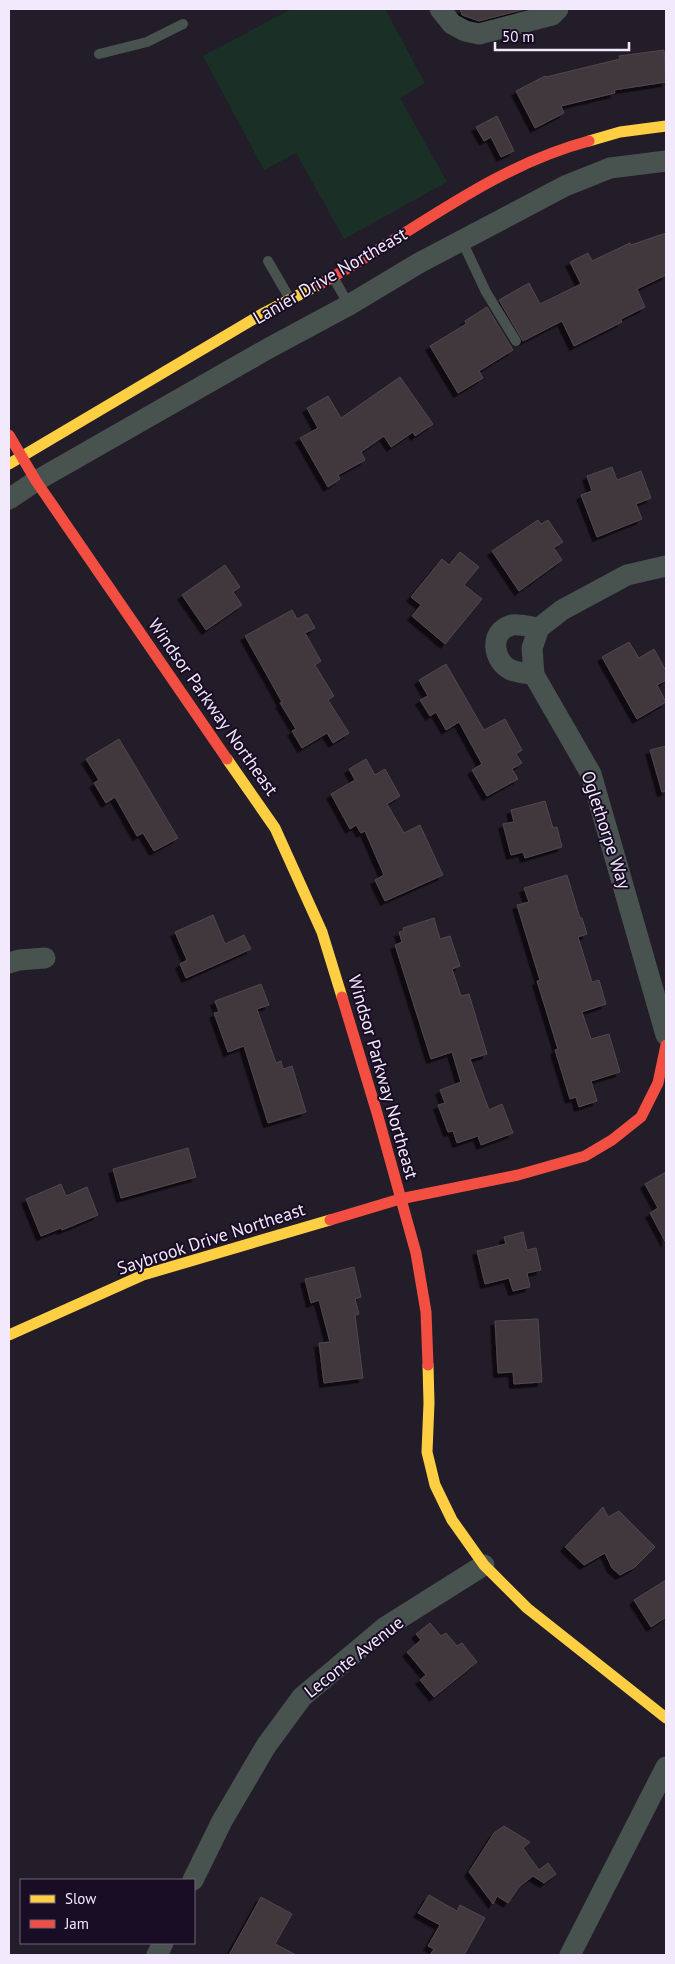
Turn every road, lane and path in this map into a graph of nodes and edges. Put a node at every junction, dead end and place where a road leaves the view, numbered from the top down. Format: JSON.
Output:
{"nodes":[{"id":1,"x":440,"y":9,"type":"edge"},
{"id":2,"x":558,"y":9,"type":"edge"},
{"id":3,"x":184,"y":24,"type":"dead end"},
{"id":4,"x":100,"y":54,"type":"dead end"},
{"id":5,"x":666,"y":126,"type":"edge"},
{"id":6,"x":666,"y":161,"type":"edge"},
{"id":7,"x":462,"y":241,"type":"junction"},
{"id":8,"x":268,"y":261,"type":"dead end"},
{"id":9,"x":333,"y":277,"type":"junction"},
{"id":10,"x":290,"y":299,"type":"junction"},
{"id":11,"x":348,"y":305,"type":"junction"},
{"id":12,"x":516,"y":341,"type":"dead end"},
{"id":13,"x":9,"y":435,"type":"edge"},
{"id":14,"x":21,"y":456,"type":"junction"},
{"id":15,"x":9,"y":464,"type":"edge"},
{"id":16,"x":36,"y":481,"type":"junction"},
{"id":17,"x":9,"y":498,"type":"edge"},
{"id":18,"x":666,"y":566,"type":"edge"},
{"id":19,"x":539,"y":628,"type":"junction"},
{"id":20,"x":534,"y":675,"type":"junction"},
{"id":21,"x":45,"y":958,"type":"dead end"},
{"id":22,"x":9,"y":963,"type":"edge"},
{"id":23,"x":666,"y":1035,"type":"edge"},
{"id":24,"x":666,"y":1045,"type":"edge"},
{"id":25,"x":400,"y":1198,"type":"junction"},
{"id":26,"x":9,"y":1336,"type":"edge"},
{"id":27,"x":484,"y":1566,"type":"junction"},
{"id":28,"x":666,"y":1718,"type":"edge"},
{"id":29,"x":666,"y":1767,"type":"edge"},
{"id":30,"x":193,"y":1879,"type":"edge"},
{"id":31,"x":570,"y":1955,"type":"edge"}],
"edges":[{"from":1,"to":2,"type":"street"},
{"from":3,"to":4,"type":"lane"},
{"from":5,"to":9,"type":"street","name":"Lanier Drive Northeast"},
{"from":6,"to":7,"type":"street","name":"Lanier Drive Northeast"},
{"from":7,"to":11,"type":"street","name":"Lanier Drive Northeast"},
{"from":7,"to":12,"type":"lane"},
{"from":8,"to":10,"type":"lane"},
{"from":9,"to":10,"type":"street","name":"Lanier Drive Northeast"},
{"from":9,"to":11,"type":"lane"},
{"from":10,"to":14,"type":"street","name":"Lanier Drive Northeast"},
{"from":11,"to":16,"type":"street","name":"Lanier Drive Northeast"},
{"from":13,"to":14,"type":"street","name":"Windsor Parkway Northeast"},
{"from":14,"to":15,"type":"street","name":"Lanier Drive Northeast"},
{"from":14,"to":16,"type":"street","name":"Windsor Parkway Northeast"},
{"from":16,"to":17,"type":"street","name":"Lanier Drive Northeast"},
{"from":16,"to":25,"type":"street","name":"Windsor Parkway Northeast"},
{"from":18,"to":19,"type":"street"},
{"from":19,"to":20,"type":"street","name":"Oglethorpe Way"},
{"from":19,"to":20,"type":"street"},
{"from":20,"to":23,"type":"street","name":"Oglethorpe Way"},
{"from":21,"to":22,"type":"street"},
{"from":24,"to":25,"type":"street"},
{"from":25,"to":26,"type":"street","name":"Saybrook Drive Northeast"},
{"from":25,"to":27,"type":"street","name":"Windsor Parkway Northeast"},
{"from":27,"to":28,"type":"street","name":"Windsor Parkway Northeast"},
{"from":27,"to":30,"type":"street","name":"Leconte Avenue"},
{"from":29,"to":31,"type":"street"}]}
